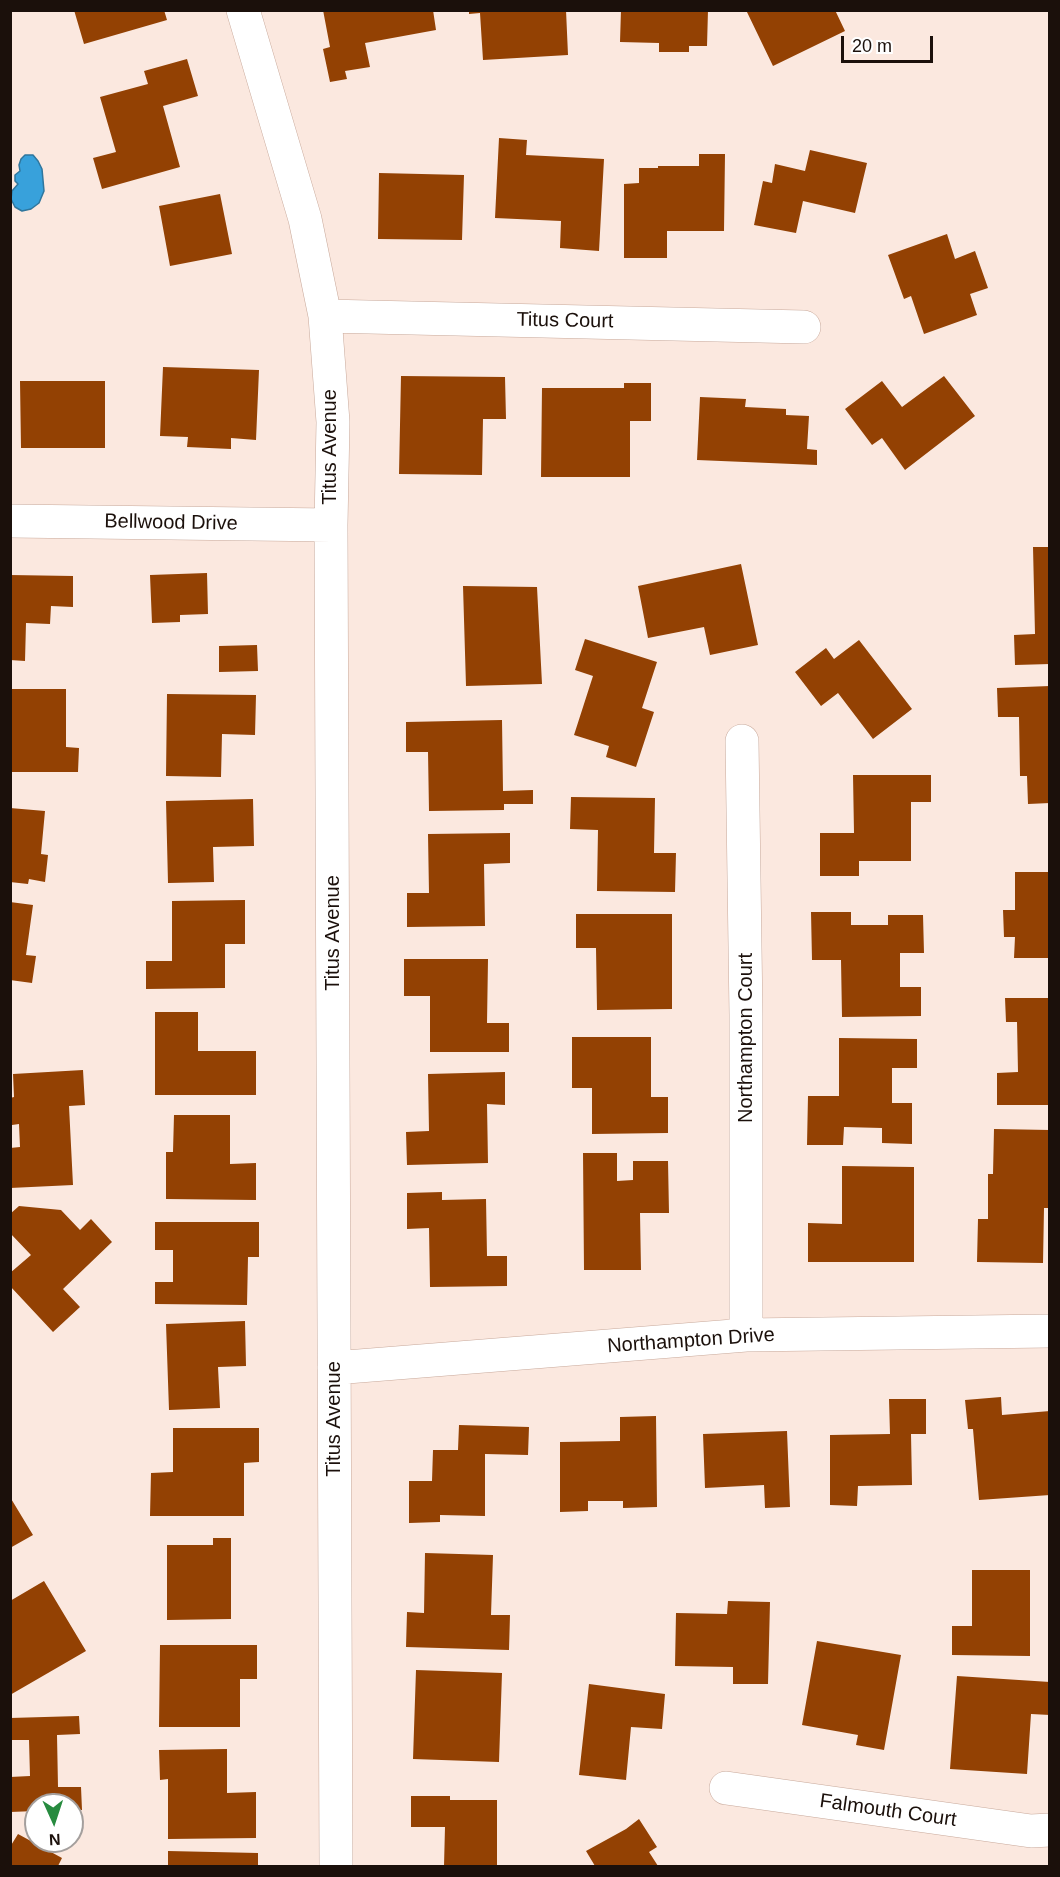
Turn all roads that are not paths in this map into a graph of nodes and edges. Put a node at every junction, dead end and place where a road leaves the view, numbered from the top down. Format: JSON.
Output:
{"nodes":[{"id":1,"x":243,"y":10,"type":"edge"},
{"id":2,"x":325,"y":316,"type":"junction"},
{"id":3,"x":804,"y":327,"type":"dead end"},
{"id":4,"x":10,"y":520,"type":"edge"},
{"id":5,"x":331,"y":525,"type":"junction"},
{"id":6,"x":742,"y":741,"type":"dead end"},
{"id":7,"x":1050,"y":1331,"type":"edge"},
{"id":8,"x":746,"y":1335,"type":"junction"},
{"id":9,"x":334,"y":1368,"type":"junction"},
{"id":10,"x":726,"y":1788,"type":"dead end"},
{"id":11,"x":1050,"y":1830,"type":"edge"},
{"id":12,"x":336,"y":1866,"type":"edge"}],
"edges":[{"from":1,"to":2,"type":"street","name":"Titus Avenue"},
{"from":2,"to":3,"type":"street","name":"Titus Court"},
{"from":2,"to":5,"type":"street","name":"Titus Avenue"},
{"from":4,"to":5,"type":"street","name":"Bellwood Drive"},
{"from":5,"to":9,"type":"street","name":"Titus Avenue"},
{"from":6,"to":8,"type":"street","name":"Northampton Court"},
{"from":7,"to":8,"type":"street","name":"Northampton Drive"},
{"from":8,"to":9,"type":"street","name":"Northampton Drive"},
{"from":9,"to":12,"type":"street","name":"Titus Avenue"},
{"from":10,"to":11,"type":"street","name":"Falmouth Court"}]}
